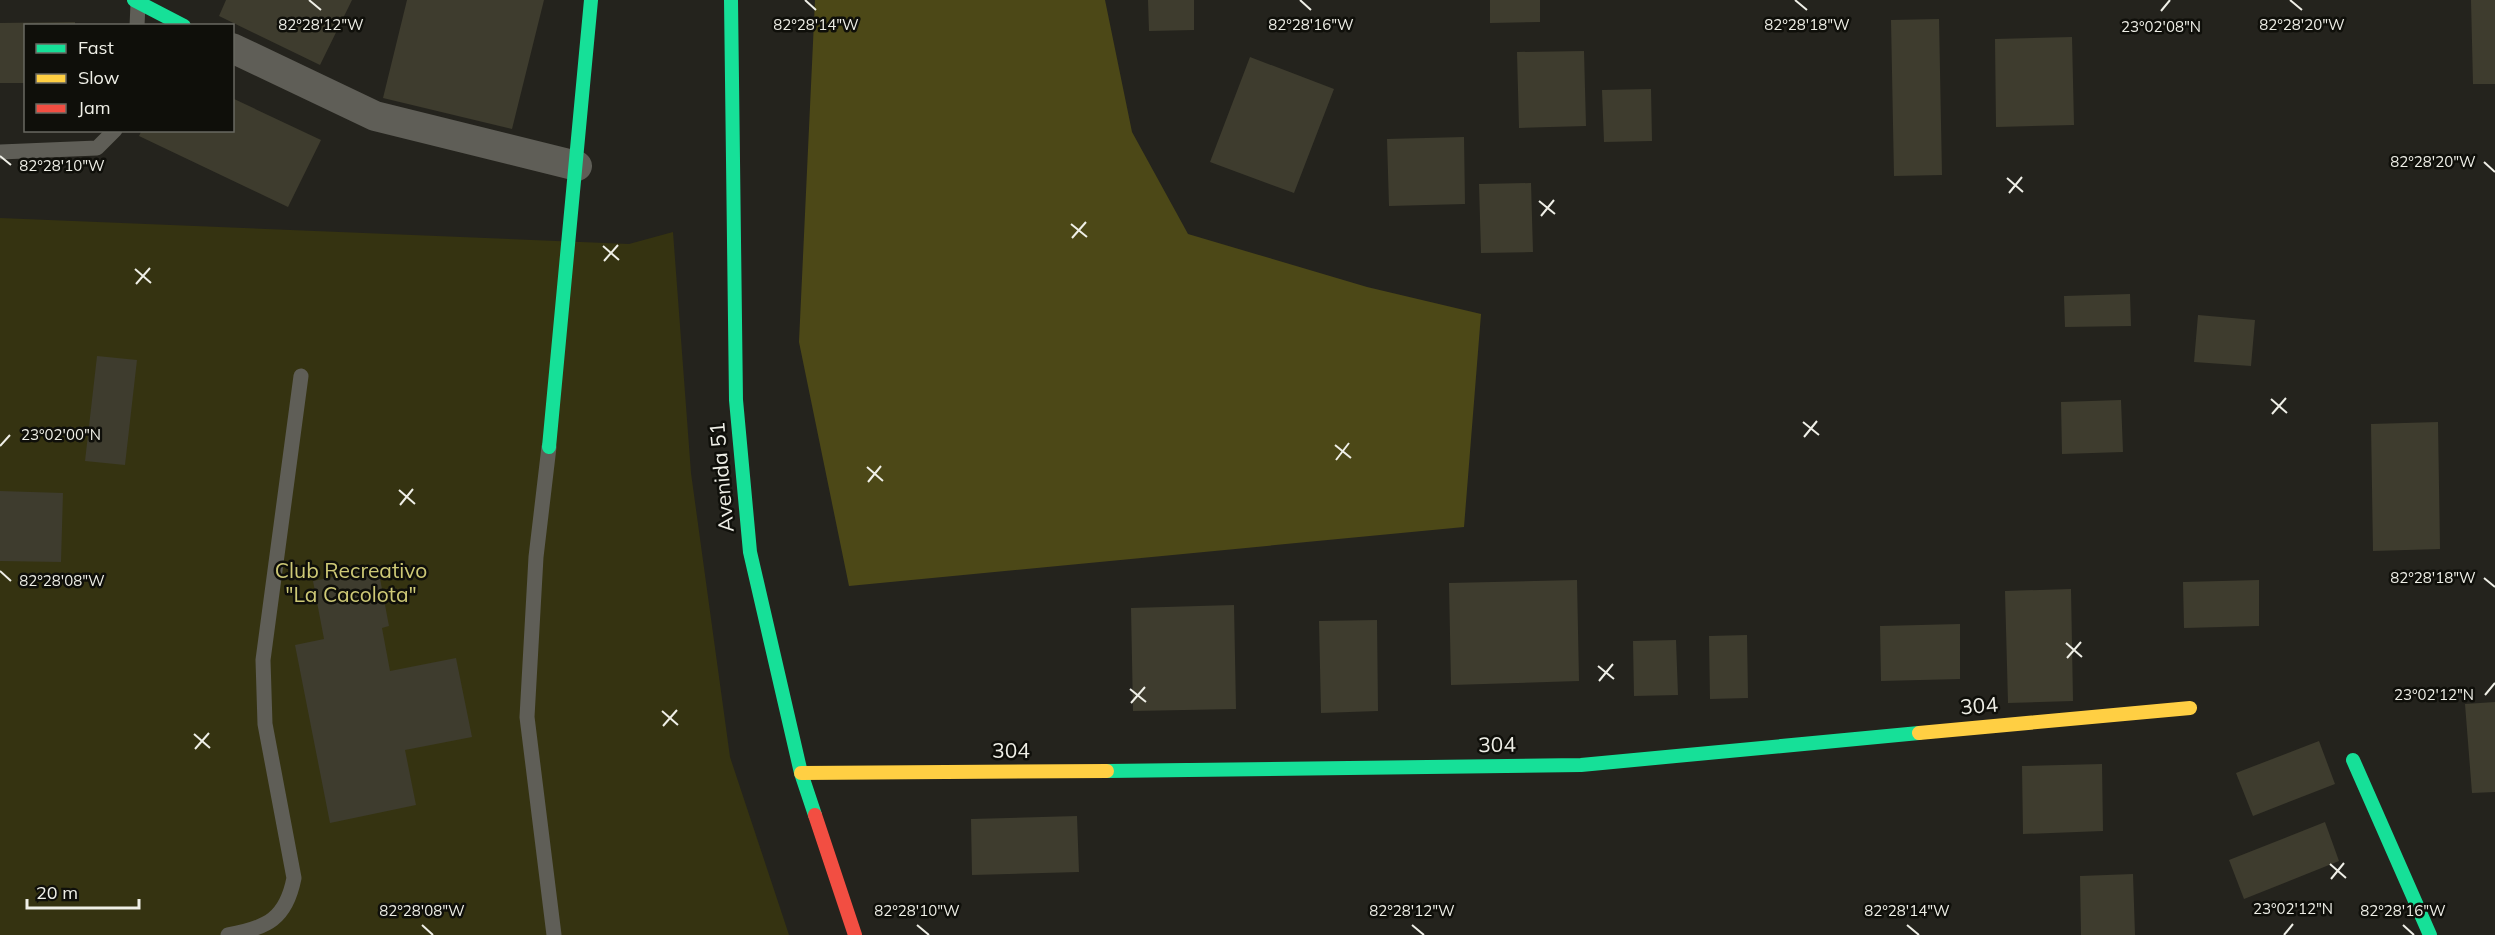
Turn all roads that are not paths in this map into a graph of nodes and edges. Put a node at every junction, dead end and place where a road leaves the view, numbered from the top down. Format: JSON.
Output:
{"nodes":[{"id":1,"x":591,"y":0,"type":"edge"},
{"id":2,"x":731,"y":0,"type":"edge"},
{"id":3,"x":136,"y":2,"type":"edge"},
{"id":4,"x":137,"y":24,"type":"edge"},
{"id":5,"x":180,"y":24,"type":"edge"},
{"id":6,"x":234,"y":49,"type":"edge"},
{"id":7,"x":113,"y":132,"type":"edge"},
{"id":8,"x":0,"y":152,"type":"edge"},
{"id":9,"x":577,"y":166,"type":"junction"},
{"id":10,"x":301,"y":376,"type":"dead end"},
{"id":11,"x":549,"y":447,"type":"joint"},
{"id":12,"x":2190,"y":708,"type":"dead end"},
{"id":13,"x":2353,"y":760,"type":"dead end"},
{"id":14,"x":801,"y":773,"type":"junction"},
{"id":15,"x":228,"y":935,"type":"edge"},
{"id":16,"x":554,"y":935,"type":"edge"},
{"id":17,"x":855,"y":935,"type":"edge"},
{"id":18,"x":2430,"y":935,"type":"edge"}],
"edges":[{"from":1,"to":9,"type":"street"},
{"from":2,"to":14,"type":"street","name":"Avenida 51"},
{"from":3,"to":4,"type":"lane"},
{"from":3,"to":5,"type":"street"},
{"from":6,"to":9,"type":"street"},
{"from":7,"to":8,"type":"lane"},
{"from":9,"to":11,"type":"street"},
{"from":10,"to":15,"type":"lane"},
{"from":11,"to":16,"type":"lane"},
{"from":12,"to":14,"type":"street","name":"304"},
{"from":13,"to":18,"type":"street"},
{"from":14,"to":17,"type":"street","name":"Avenida 51"}]}
